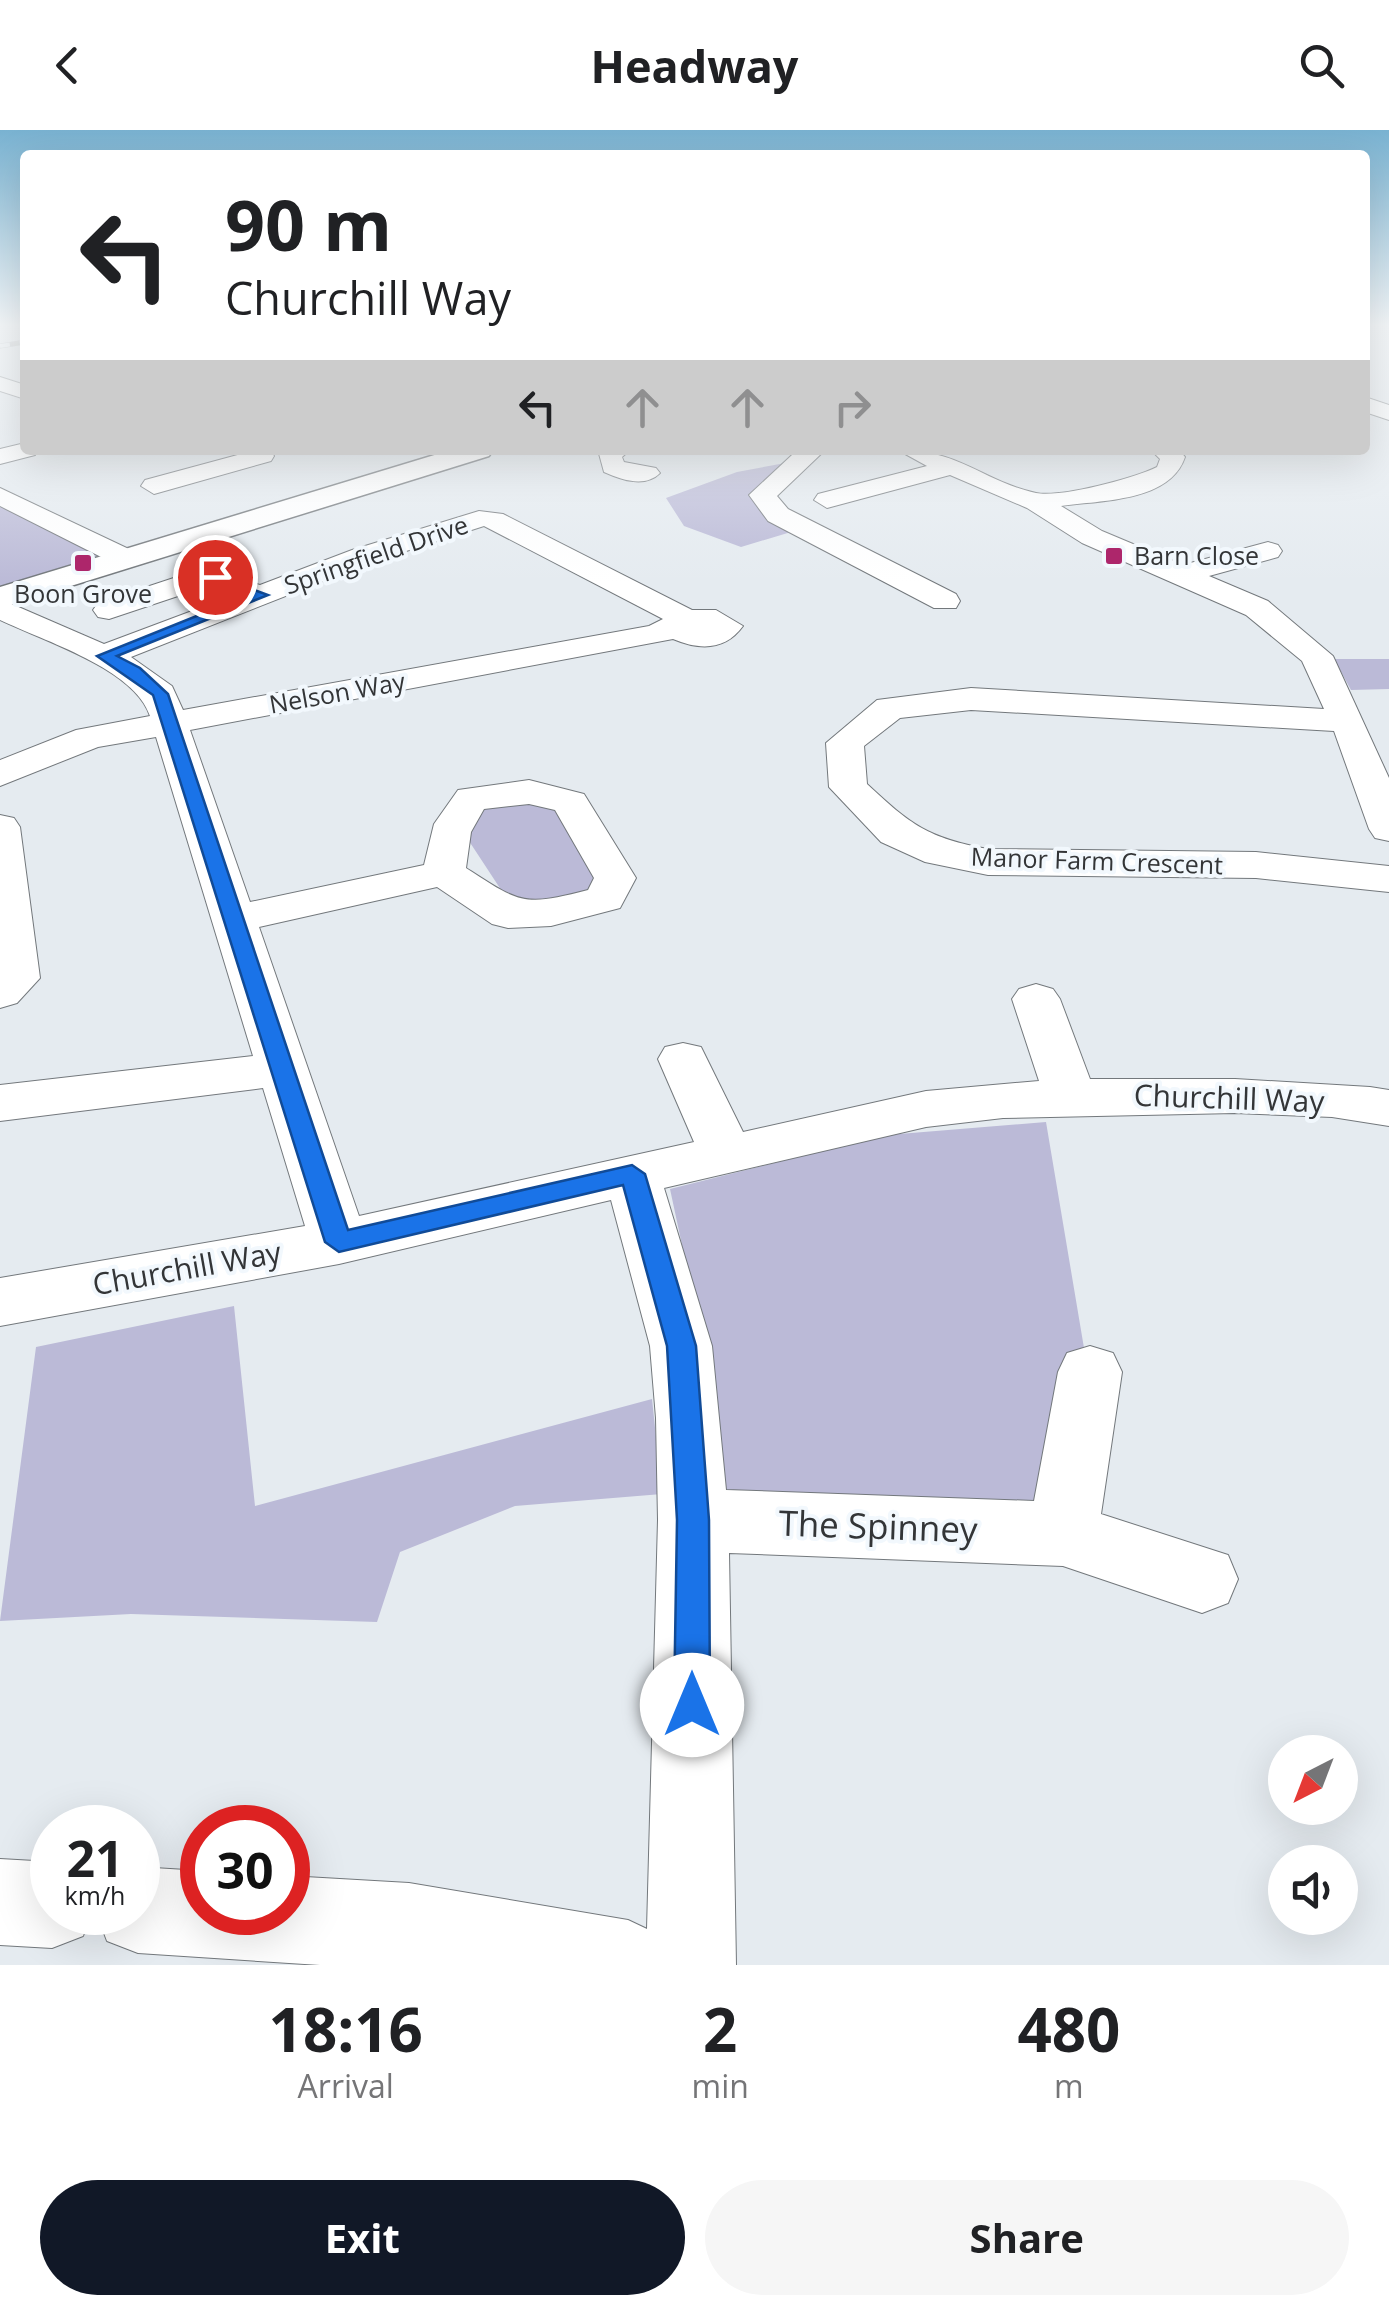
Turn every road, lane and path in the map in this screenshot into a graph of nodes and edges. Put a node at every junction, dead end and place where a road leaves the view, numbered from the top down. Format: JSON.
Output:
{"nodes":[{"id":1,"x":249,"y":455,"type":"edge"},
{"id":2,"x":463,"y":455,"type":"edge"},
{"id":3,"x":609,"y":455,"type":"edge"},
{"id":4,"x":808,"y":455,"type":"edge"},
{"id":5,"x":924,"y":455,"type":"edge"},
{"id":6,"x":1170,"y":455,"type":"edge"},
{"id":7,"x":956,"y":466,"type":"junction"},
{"id":8,"x":647,"y":473,"type":"dead end"},
{"id":9,"x":0,"y":480,"type":"edge"},
{"id":10,"x":154,"y":486,"type":"dead end"},
{"id":11,"x":0,"y":488,"type":"edge"},
{"id":12,"x":0,"y":496,"type":"edge"},
{"id":13,"x":827,"y":500,"type":"dead end"},
{"id":14,"x":1036,"y":502,"type":"junction"},
{"id":15,"x":1268,"y":551,"type":"dead end"},
{"id":16,"x":123,"y":557,"type":"junction"},
{"id":17,"x":1185,"y":574,"type":"junction"},
{"id":18,"x":262,"y":595,"type":"junction"},
{"id":19,"x":0,"y":598,"type":"edge"},
{"id":20,"x":945,"y":601,"type":"dead end"},
{"id":21,"x":0,"y":608,"type":"edge"},
{"id":22,"x":108,"y":610,"type":"dead end"},
{"id":23,"x":679,"y":623,"type":"joint"},
{"id":24,"x":20,"y":633,"type":"edge"},
{"id":25,"x":104,"y":656,"type":"junction"},
{"id":26,"x":1348,"y":721,"type":"junction"},
{"id":27,"x":172,"y":723,"type":"junction"},
{"id":28,"x":0,"y":774,"type":"edge"},
{"id":29,"x":0,"y":827,"type":"edge"},
{"id":30,"x":1389,"y":829,"type":"edge"},
{"id":31,"x":444,"y":873,"type":"dead end"},
{"id":32,"x":1389,"y":879,"type":"edge"},
{"id":33,"x":237,"y":918,"type":"junction"},
{"id":34,"x":0,"y":993,"type":"edge"},
{"id":35,"x":1036,"y":999,"type":"dead end"},
{"id":36,"x":683,"y":1059,"type":"dead end"},
{"id":37,"x":286,"y":1069,"type":"junction"},
{"id":38,"x":1070,"y":1096,"type":"junction"},
{"id":39,"x":0,"y":1102,"type":"edge"},
{"id":40,"x":1389,"y":1108,"type":"edge"},
{"id":41,"x":725,"y":1152,"type":"junction"},
{"id":42,"x":632,"y":1174,"type":"junction"},
{"id":43,"x":339,"y":1242,"type":"junction"},
{"id":44,"x":0,"y":1302,"type":"edge"},
{"id":45,"x":1090,"y":1372,"type":"dead end"},
{"id":46,"x":693,"y":1520,"type":"junction"},
{"id":47,"x":1063,"y":1534,"type":"junction"},
{"id":48,"x":1202,"y":1579,"type":"dead end"},
{"id":49,"x":0,"y":1902,"type":"edge"},
{"id":50,"x":30,"y":1904,"type":"edge"},
{"id":51,"x":160,"y":1911,"type":"edge"},
{"id":52,"x":628,"y":1965,"type":"edge"},
{"id":53,"x":691,"y":1965,"type":"edge"}],
"edges":[{"from":1,"to":10,"type":"street"},
{"from":2,"to":16,"type":"highway"},
{"from":3,"to":8,"type":"street"},
{"from":4,"to":20,"type":"street"},
{"from":5,"to":7,"type":"street"},
{"from":6,"to":14,"type":"street"},
{"from":7,"to":13,"type":"street"},
{"from":7,"to":14,"type":"street"},
{"from":9,"to":11,"type":"street"},
{"from":12,"to":16,"type":"street"},
{"from":14,"to":17,"type":"street"},
{"from":15,"to":17,"type":"street"},
{"from":16,"to":19,"type":"highway"},
{"from":17,"to":26,"type":"street"},
{"from":18,"to":22,"type":"street"},
{"from":18,"to":23,"type":"street","name":"Springfield Drive"},
{"from":18,"to":25,"type":"street","name":"Springfield Drive"},
{"from":21,"to":24,"type":"street"},
{"from":23,"to":27,"type":"street","name":"Nelson Way"},
{"from":24,"to":25,"type":"street"},
{"from":25,"to":27,"type":"street"},
{"from":26,"to":30,"type":"street"},
{"from":26,"to":32,"type":"street","name":"Manor Farm Crescent"},
{"from":27,"to":28,"type":"street","name":"Nelson Way"},
{"from":27,"to":33,"type":"street"},
{"from":29,"to":34,"type":"street"},
{"from":31,"to":33,"type":"street"},
{"from":33,"to":37,"type":"street"},
{"from":35,"to":38,"type":"street"},
{"from":36,"to":41,"type":"street"},
{"from":37,"to":39,"type":"street"},
{"from":37,"to":43,"type":"street"},
{"from":38,"to":40,"type":"street","name":"Churchill Way"},
{"from":38,"to":41,"type":"street","name":"Churchill Way"},
{"from":41,"to":42,"type":"street","name":"Churchill Way"},
{"from":42,"to":43,"type":"street","name":"Churchill Way"},
{"from":42,"to":46,"type":"street"},
{"from":43,"to":44,"type":"street","name":"Churchill Way"},
{"from":45,"to":47,"type":"street"},
{"from":46,"to":47,"type":"street","name":"The Spinney"},
{"from":46,"to":53,"type":"street"},
{"from":47,"to":48,"type":"street","name":"The Spinney"},
{"from":49,"to":50,"type":"street"},
{"from":51,"to":52,"type":"street"}]}
